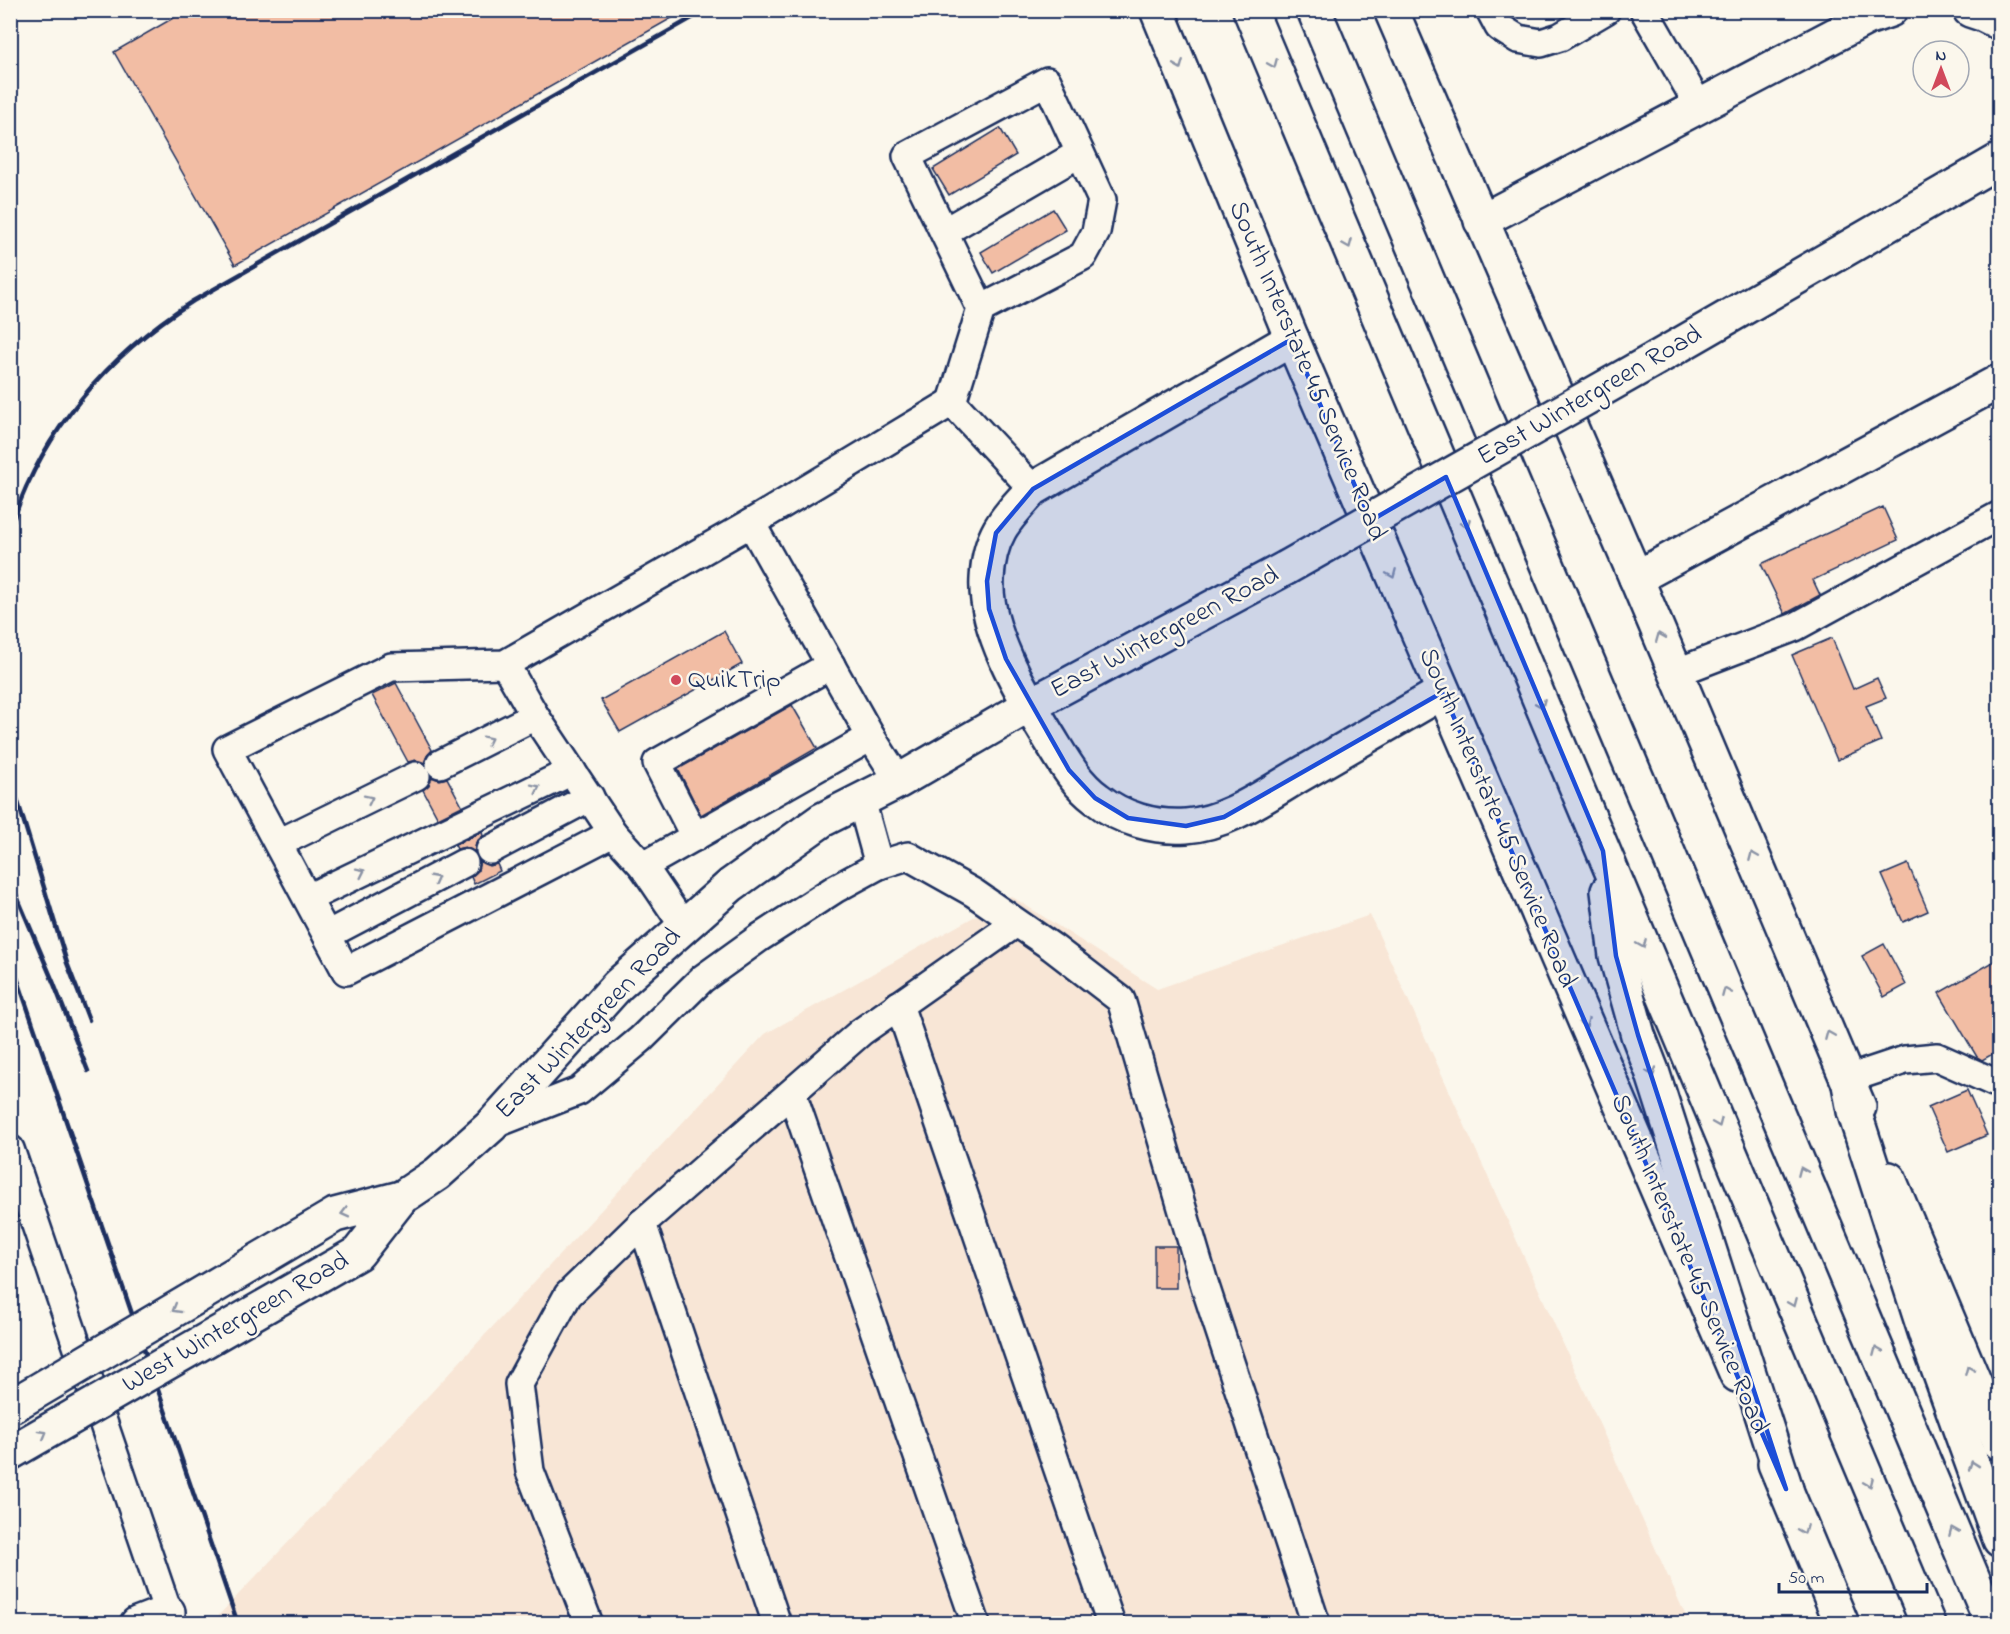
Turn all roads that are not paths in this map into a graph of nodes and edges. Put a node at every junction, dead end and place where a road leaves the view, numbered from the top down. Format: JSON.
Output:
{"nodes":[{"id":1,"x":1157,"y":10,"type":"edge"},
{"id":2,"x":1250,"y":10,"type":"edge"},
{"id":3,"x":1314,"y":10,"type":"edge"},
{"id":4,"x":1391,"y":10,"type":"edge"},
{"id":5,"x":1490,"y":10,"type":"edge"},
{"id":6,"x":1606,"y":10,"type":"edge"},
{"id":7,"x":1644,"y":10,"type":"edge"},
{"id":8,"x":1890,"y":10,"type":"edge"},
{"id":9,"x":1970,"y":10,"type":"edge"},
{"id":10,"x":2000,"y":23,"type":"edge"},
{"id":11,"x":1699,"y":106,"type":"junction"},
{"id":12,"x":1080,"y":153,"type":"junction"},
{"id":13,"x":2000,"y":160,"type":"edge"},
{"id":14,"x":1481,"y":221,"type":"junction"},
{"id":15,"x":944,"y":232,"type":"junction"},
{"id":16,"x":981,"y":309,"type":"junction"},
{"id":17,"x":1292,"y":339,"type":"junction"},
{"id":18,"x":2000,"y":381,"type":"edge"},
{"id":19,"x":951,"y":402,"type":"junction"},
{"id":20,"x":1033,"y":489,"type":"junction"},
{"id":21,"x":2000,"y":515,"type":"edge"},
{"id":22,"x":751,"y":523,"type":"junction"},
{"id":23,"x":1636,"y":578,"type":"junction"},
{"id":24,"x":505,"y":664,"type":"junction"},
{"id":25,"x":831,"y":665,"type":"junction"},
{"id":26,"x":1675,"y":673,"type":"junction"},
{"id":27,"x":1443,"y":692,"type":"junction"},
{"id":28,"x":1030,"y":705,"type":"junction"},
{"id":29,"x":536,"y":716,"type":"junction"},
{"id":30,"x":871,"y":737,"type":"junction"},
{"id":31,"x":440,"y":764,"type":"dead end"},
{"id":32,"x":572,"y":771,"type":"junction"},
{"id":33,"x":416,"y":776,"type":"dead end"},
{"id":34,"x":898,"y":781,"type":"junction"},
{"id":35,"x":590,"y":797,"type":"junction"},
{"id":36,"x":861,"y":800,"type":"junction"},
{"id":37,"x":613,"y":833,"type":"junction"},
{"id":38,"x":695,"y":837,"type":"junction"},
{"id":39,"x":279,"y":843,"type":"junction"},
{"id":40,"x":490,"y":850,"type":"dead end"},
{"id":41,"x":1603,"y":851,"type":"junction"},
{"id":42,"x":464,"y":864,"type":"dead end"},
{"id":43,"x":879,"y":865,"type":"junction"},
{"id":44,"x":643,"y":866,"type":"junction"},
{"id":45,"x":308,"y":898,"type":"junction"},
{"id":46,"x":1016,"y":923,"type":"junction"},
{"id":47,"x":683,"y":925,"type":"junction"},
{"id":48,"x":327,"y":935,"type":"junction"},
{"id":49,"x":899,"y":1005,"type":"junction"},
{"id":50,"x":1848,"y":1079,"type":"junction"},
{"id":51,"x":2000,"y":1085,"type":"edge"},
{"id":52,"x":792,"y":1093,"type":"junction"},
{"id":53,"x":491,"y":1126,"type":"junction"},
{"id":54,"x":10,"y":1149,"type":"edge"},
{"id":55,"x":401,"y":1198,"type":"junction"},
{"id":56,"x":642,"y":1223,"type":"junction"},
{"id":57,"x":1991,"y":1398,"type":"edge"},
{"id":58,"x":10,"y":1407,"type":"edge"},
{"id":59,"x":2000,"y":1443,"type":"edge"},
{"id":60,"x":10,"y":1453,"type":"edge"},
{"id":61,"x":1786,"y":1489,"type":"junction"},
{"id":62,"x":2000,"y":1540,"type":"edge"},
{"id":63,"x":170,"y":1618,"type":"edge"},
{"id":64,"x":136,"y":1623,"type":"edge"},
{"id":65,"x":589,"y":1623,"type":"edge"},
{"id":66,"x":777,"y":1623,"type":"edge"},
{"id":67,"x":976,"y":1623,"type":"edge"},
{"id":68,"x":1111,"y":1623,"type":"edge"},
{"id":69,"x":1316,"y":1623,"type":"edge"},
{"id":70,"x":1842,"y":1623,"type":"edge"},
{"id":71,"x":1928,"y":1623,"type":"edge"},
{"id":72,"x":1992,"y":1623,"type":"edge"}],
"edges":[{"from":1,"to":17,"type":"main road","name":"South Interstate 45 Service Road","one_way":true},
{"from":2,"to":41,"type":"main road","one_way":true},
{"from":72,"to":3,"type":"main road","one_way":true},
{"from":4,"to":14,"type":"main road"},
{"from":5,"to":6,"type":"street"},
{"from":7,"to":11,"type":"street"},
{"from":8,"to":11,"type":"main road"},
{"from":9,"to":10,"type":"main road"},
{"from":11,"to":14,"type":"main road"},
{"from":12,"to":15,"type":"street"},
{"from":12,"to":15,"type":"street"},
{"from":12,"to":16,"type":"street"},
{"from":13,"to":28,"type":"main road","name":"East Wintergreen Road","bridge":true},
{"from":14,"to":23,"type":"main road"},
{"from":15,"to":16,"type":"street"},
{"from":16,"to":19,"type":"street"},
{"from":17,"to":20,"type":"main road"},
{"from":17,"to":27,"type":"main road","name":"South Interstate 45 Service Road","one_way":true},
{"from":18,"to":23,"type":"main road"},
{"from":19,"to":20,"type":"street"},
{"from":19,"to":22,"type":"street"},
{"from":20,"to":28,"type":"main road"},
{"from":21,"to":26,"type":"street"},
{"from":22,"to":24,"type":"street"},
{"from":22,"to":25,"type":"street"},
{"from":26,"to":23,"type":"main road","one_way":true},
{"from":24,"to":29,"type":"street"},
{"from":24,"to":39,"type":"street"},
{"from":25,"to":30,"type":"street"},
{"from":25,"to":38,"type":"street"},
{"from":50,"to":26,"type":"main road","one_way":true},
{"from":27,"to":28,"type":"main road"},
{"from":27,"to":61,"type":"main road","name":"South Interstate 45 Service Road","one_way":true},
{"from":28,"to":34,"type":"main road","name":"East Wintergreen Road"},
{"from":31,"to":29,"type":"street","one_way":true},
{"from":29,"to":32,"type":"street"},
{"from":30,"to":34,"type":"street"},
{"from":30,"to":38,"type":"street"},
{"from":32,"to":35,"type":"street"},
{"from":45,"to":32,"type":"street","one_way":true},
{"from":39,"to":33,"type":"street","one_way":true},
{"from":34,"to":36,"type":"main road","name":"East Wintergreen Road"},
{"from":35,"to":37,"type":"street"},
{"from":35,"to":40,"type":"street"},
{"from":36,"to":43,"type":"street"},
{"from":36,"to":47,"type":"main road","name":"East Wintergreen Road"},
{"from":37,"to":44,"type":"street"},
{"from":37,"to":48,"type":"street"},
{"from":38,"to":44,"type":"street"},
{"from":39,"to":45,"type":"street"},
{"from":41,"to":61,"type":"main road","one_way":true},
{"from":41,"to":71,"type":"main road","one_way":true},
{"from":48,"to":42,"type":"street","one_way":true},
{"from":43,"to":46,"type":"street"},
{"from":43,"to":53,"type":"street"},
{"from":44,"to":47,"type":"street"},
{"from":45,"to":48,"type":"street"},
{"from":46,"to":49,"type":"street"},
{"from":46,"to":69,"type":"street"},
{"from":47,"to":53,"type":"main road","name":"East Wintergreen Road"},
{"from":49,"to":52,"type":"street"},
{"from":49,"to":68,"type":"street"},
{"from":50,"to":51,"type":"street"},
{"from":57,"to":50,"type":"main road","one_way":true},
{"from":62,"to":50,"type":"main road","one_way":true},
{"from":52,"to":56,"type":"street"},
{"from":52,"to":67,"type":"street"},
{"from":53,"to":55,"type":"main road","name":"East Wintergreen Road"},
{"from":54,"to":63,"type":"street"},
{"from":55,"to":58,"type":"main road","name":"West Wintergreen Road","one_way":true,"bridge":true},
{"from":60,"to":55,"type":"main road","name":"West Wintergreen Road","one_way":true,"bridge":true},
{"from":56,"to":65,"type":"street"},
{"from":56,"to":66,"type":"street"},
{"from":57,"to":59,"type":"main road"},
{"from":61,"to":70,"type":"main road","name":"South Interstate 45 Service Road","one_way":true},
{"from":63,"to":64,"type":"main road"}]}
